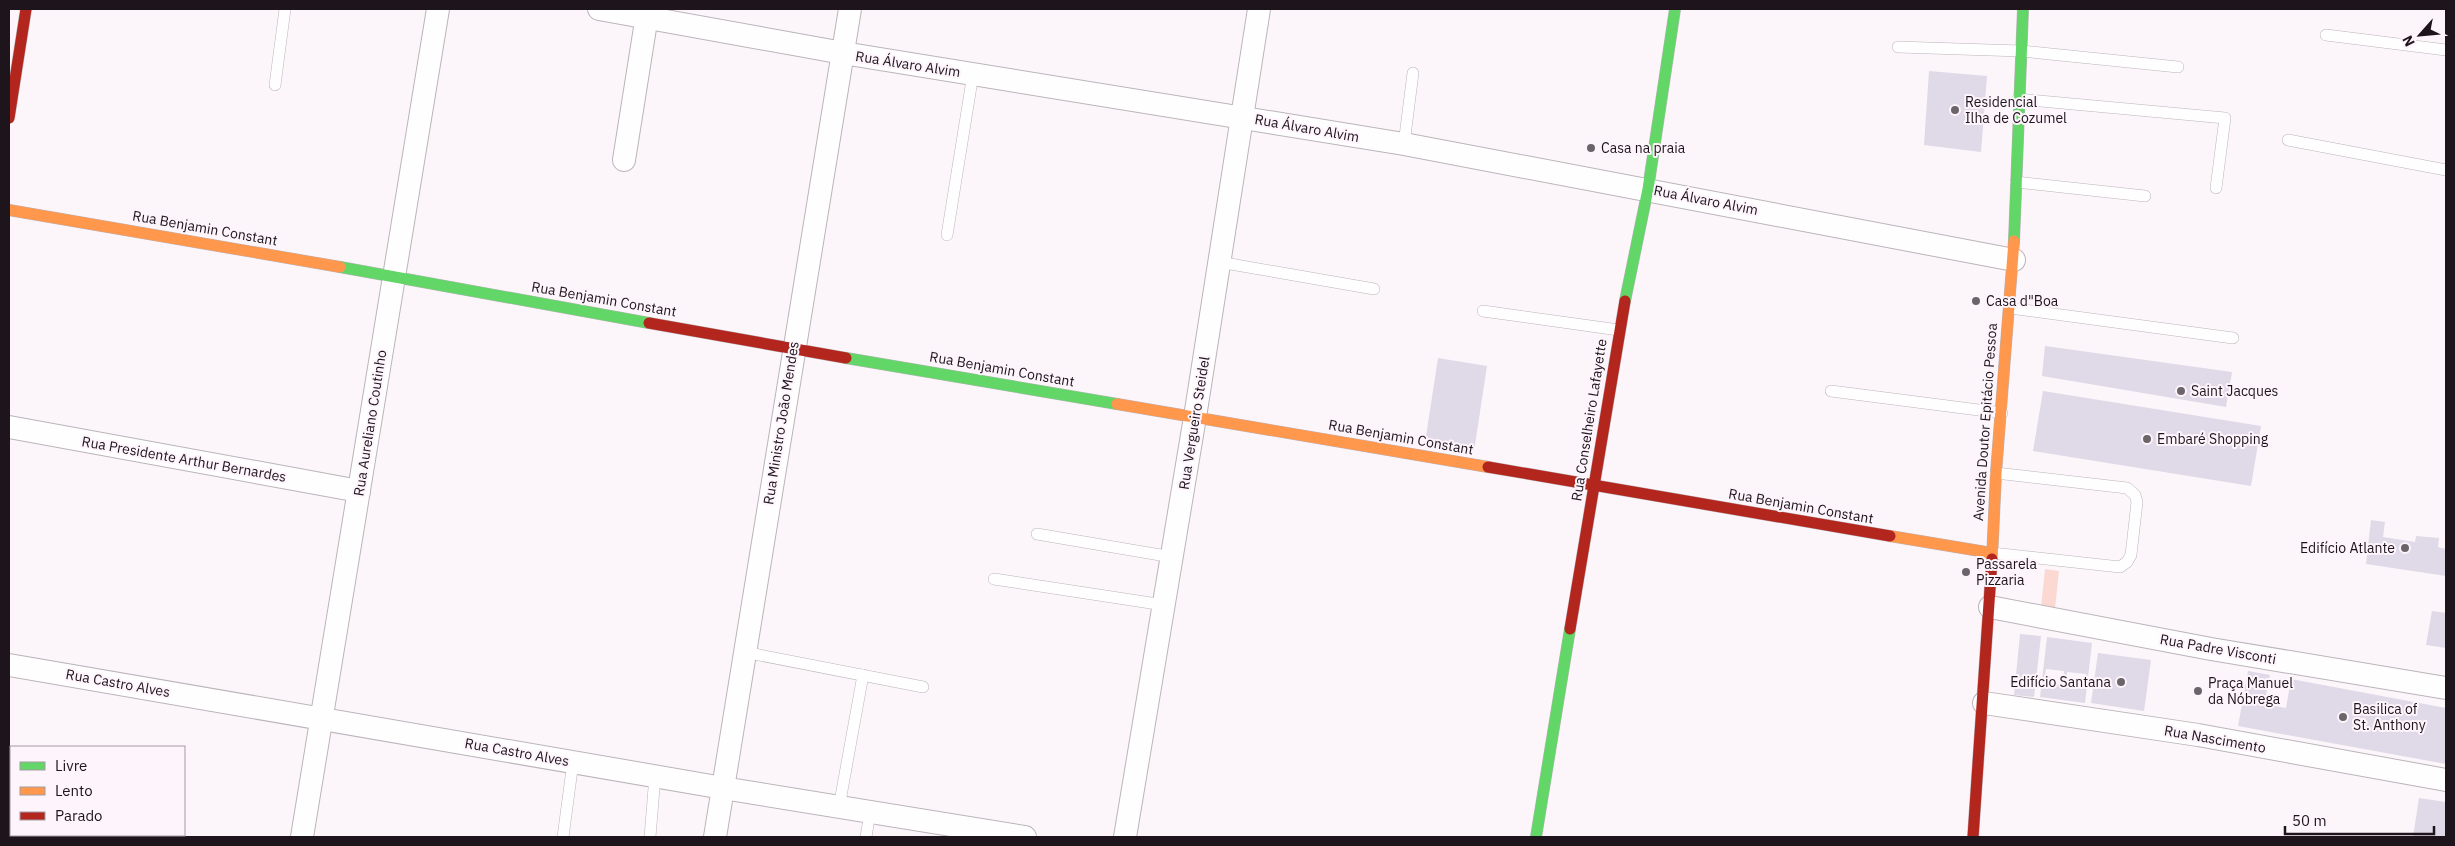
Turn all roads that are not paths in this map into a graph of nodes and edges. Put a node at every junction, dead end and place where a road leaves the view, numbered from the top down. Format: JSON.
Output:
{"nodes":[{"id":1,"x":26,"y":9,"type":"edge"},
{"id":2,"x":285,"y":9,"type":"edge"},
{"id":3,"x":438,"y":9,"type":"edge"},
{"id":4,"x":599,"y":9,"type":"edge"},
{"id":5,"x":850,"y":9,"type":"edge"},
{"id":6,"x":1259,"y":9,"type":"edge"},
{"id":7,"x":1675,"y":9,"type":"edge"},
{"id":8,"x":2024,"y":9,"type":"edge"},
{"id":9,"x":647,"y":13,"type":"edge"},
{"id":10,"x":2326,"y":35,"type":"dead end"},
{"id":11,"x":1898,"y":47,"type":"dead end"},
{"id":12,"x":2446,"y":50,"type":"edge"},
{"id":13,"x":2021,"y":52,"type":"junction"},
{"id":14,"x":843,"y":53,"type":"junction"},
{"id":15,"x":2178,"y":67,"type":"dead end"},
{"id":16,"x":1413,"y":73,"type":"dead end"},
{"id":17,"x":973,"y":74,"type":"junction"},
{"id":18,"x":275,"y":85,"type":"dead end"},
{"id":19,"x":2018,"y":99,"type":"junction"},
{"id":20,"x":1241,"y":117,"type":"junction"},
{"id":21,"x":9,"y":118,"type":"edge"},
{"id":22,"x":2288,"y":140,"type":"dead end"},
{"id":23,"x":1404,"y":144,"type":"junction"},
{"id":24,"x":624,"y":160,"type":"dead end"},
{"id":25,"x":2446,"y":170,"type":"edge"},
{"id":26,"x":2016,"y":182,"type":"junction"},
{"id":27,"x":2216,"y":188,"type":"dead end"},
{"id":28,"x":1648,"y":189,"type":"junction"},
{"id":29,"x":2145,"y":196,"type":"dead end"},
{"id":30,"x":9,"y":210,"type":"edge"},
{"id":31,"x":947,"y":235,"type":"dead end"},
{"id":32,"x":2014,"y":260,"type":"junction"},
{"id":33,"x":1219,"y":262,"type":"junction"},
{"id":34,"x":394,"y":276,"type":"junction"},
{"id":35,"x":1374,"y":289,"type":"dead end"},
{"id":36,"x":2008,"y":308,"type":"junction"},
{"id":37,"x":1483,"y":311,"type":"dead end"},
{"id":38,"x":1619,"y":330,"type":"junction"},
{"id":39,"x":2234,"y":338,"type":"dead end"},
{"id":40,"x":793,"y":349,"type":"junction"},
{"id":41,"x":1831,"y":391,"type":"dead end"},
{"id":42,"x":2002,"y":413,"type":"junction"},
{"id":43,"x":1195,"y":417,"type":"junction"},
{"id":44,"x":9,"y":427,"type":"edge"},
{"id":45,"x":1996,"y":473,"type":"junction"},
{"id":46,"x":1594,"y":486,"type":"junction"},
{"id":47,"x":359,"y":491,"type":"junction"},
{"id":48,"x":1037,"y":534,"type":"dead end"},
{"id":49,"x":1992,"y":553,"type":"junction"},
{"id":50,"x":1172,"y":557,"type":"junction"},
{"id":51,"x":994,"y":579,"type":"dead end"},
{"id":52,"x":1164,"y":605,"type":"junction"},
{"id":53,"x":1990,"y":607,"type":"junction"},
{"id":54,"x":744,"y":652,"type":"junction"},
{"id":55,"x":9,"y":664,"type":"edge"},
{"id":56,"x":863,"y":675,"type":"junction"},
{"id":57,"x":924,"y":687,"type":"dead end"},
{"id":58,"x":2446,"y":688,"type":"edge"},
{"id":59,"x":1984,"y":703,"type":"junction"},
{"id":60,"x":322,"y":718,"type":"junction"},
{"id":61,"x":573,"y":762,"type":"junction"},
{"id":62,"x":655,"y":776,"type":"junction"},
{"id":63,"x":2446,"y":780,"type":"edge"},
{"id":64,"x":723,"y":788,"type":"junction"},
{"id":65,"x":839,"y":807,"type":"junction"},
{"id":66,"x":870,"y":812,"type":"junction"},
{"id":67,"x":951,"y":831,"type":"edge"},
{"id":68,"x":302,"y":837,"type":"edge"},
{"id":69,"x":563,"y":837,"type":"edge"},
{"id":70,"x":650,"y":837,"type":"edge"},
{"id":71,"x":716,"y":837,"type":"edge"},
{"id":72,"x":866,"y":837,"type":"edge"},
{"id":73,"x":1025,"y":837,"type":"edge"},
{"id":74,"x":1126,"y":837,"type":"edge"},
{"id":75,"x":1536,"y":837,"type":"edge"},
{"id":76,"x":1973,"y":837,"type":"edge"}],
"edges":[{"from":1,"to":21,"type":"street"},
{"from":2,"to":18,"type":"lane"},
{"from":3,"to":34,"type":"street","name":"Rua Aureliano Coutinho"},
{"from":4,"to":9,"type":"street","name":"Rua Álvaro Alvim"},
{"from":5,"to":14,"type":"street","name":"Rua Ministro João Mendes"},
{"from":6,"to":20,"type":"street","name":"Rua Vergueiro Steidel"},
{"from":7,"to":28,"type":"street","name":"Rua Conselheiro Lafayette"},
{"from":8,"to":13,"type":"street","name":"Avenida Doutor Epitácio Pessoa"},
{"from":9,"to":14,"type":"street","name":"Rua Álvaro Alvim"},
{"from":9,"to":24,"type":"street"},
{"from":10,"to":12,"type":"lane"},
{"from":11,"to":13,"type":"lane"},
{"from":13,"to":15,"type":"lane"},
{"from":13,"to":19,"type":"street","name":"Avenida Doutor Epitácio Pessoa"},
{"from":14,"to":17,"type":"street","name":"Rua Álvaro Alvim"},
{"from":14,"to":40,"type":"street","name":"Rua Ministro João Mendes"},
{"from":16,"to":23,"type":"lane"},
{"from":17,"to":20,"type":"street","name":"Rua Álvaro Alvim"},
{"from":17,"to":31,"type":"lane"},
{"from":19,"to":26,"type":"street","name":"Avenida Doutor Epitácio Pessoa"},
{"from":19,"to":27,"type":"lane"},
{"from":20,"to":23,"type":"street","name":"Rua Álvaro Alvim"},
{"from":20,"to":33,"type":"street","name":"Rua Vergueiro Steidel"},
{"from":22,"to":25,"type":"lane"},
{"from":23,"to":28,"type":"street","name":"Rua Álvaro Alvim"},
{"from":26,"to":29,"type":"lane"},
{"from":26,"to":32,"type":"street","name":"Avenida Doutor Epitácio Pessoa"},
{"from":28,"to":32,"type":"street","name":"Rua Álvaro Alvim"},
{"from":28,"to":38,"type":"street","name":"Rua Conselheiro Lafayette"},
{"from":30,"to":34,"type":"street","name":"Rua Benjamin Constant"},
{"from":32,"to":36,"type":"street","name":"Avenida Doutor Epitácio Pessoa"},
{"from":33,"to":35,"type":"lane"},
{"from":33,"to":43,"type":"street","name":"Rua Vergueiro Steidel"},
{"from":34,"to":40,"type":"street","name":"Rua Benjamin Constant"},
{"from":34,"to":47,"type":"street","name":"Rua Aureliano Coutinho"},
{"from":36,"to":39,"type":"lane"},
{"from":36,"to":42,"type":"street","name":"Avenida Doutor Epitácio Pessoa"},
{"from":37,"to":38,"type":"lane"},
{"from":38,"to":46,"type":"street","name":"Rua Conselheiro Lafayette"},
{"from":40,"to":43,"type":"street","name":"Rua Benjamin Constant"},
{"from":40,"to":54,"type":"street","name":"Rua Ministro João Mendes"},
{"from":41,"to":42,"type":"lane"},
{"from":42,"to":45,"type":"street","name":"Avenida Doutor Epitácio Pessoa"},
{"from":43,"to":46,"type":"street","name":"Rua Benjamin Constant"},
{"from":43,"to":50,"type":"street","name":"Rua Vergueiro Steidel"},
{"from":44,"to":47,"type":"street","name":"Rua Presidente Arthur Bernardes"},
{"from":45,"to":49,"type":"street","name":"Avenida Doutor Epitácio Pessoa"},
{"from":45,"to":49,"type":"lane"},
{"from":46,"to":49,"type":"street","name":"Rua Benjamin Constant"},
{"from":46,"to":75,"type":"street","name":"Rua Conselheiro Lafayette"},
{"from":47,"to":60,"type":"street","name":"Rua Aureliano Coutinho"},
{"from":48,"to":50,"type":"lane"},
{"from":49,"to":53,"type":"street","name":"Avenida Doutor Epitácio Pessoa"},
{"from":50,"to":52,"type":"street","name":"Rua Vergueiro Steidel"},
{"from":51,"to":52,"type":"lane"},
{"from":52,"to":74,"type":"street","name":"Rua Vergueiro Steidel"},
{"from":53,"to":58,"type":"street","name":"Rua Padre Visconti"},
{"from":53,"to":59,"type":"street","name":"Avenida Doutor Epitácio Pessoa"},
{"from":54,"to":56,"type":"lane"},
{"from":54,"to":64,"type":"street","name":"Rua Ministro João Mendes"},
{"from":55,"to":60,"type":"street","name":"Rua Castro Alves"},
{"from":56,"to":57,"type":"lane"},
{"from":56,"to":65,"type":"lane"},
{"from":59,"to":63,"type":"street","name":"Rua Nascimento"},
{"from":59,"to":76,"type":"street","name":"Avenida Doutor Epitácio Pessoa"},
{"from":60,"to":61,"type":"street","name":"Rua Castro Alves"},
{"from":60,"to":68,"type":"street","name":"Rua Aureliano Coutinho"},
{"from":61,"to":62,"type":"street","name":"Rua Castro Alves"},
{"from":61,"to":69,"type":"lane"},
{"from":62,"to":64,"type":"street","name":"Rua Castro Alves"},
{"from":62,"to":70,"type":"lane"},
{"from":64,"to":65,"type":"street","name":"Rua Castro Alves"},
{"from":64,"to":71,"type":"street","name":"Rua Ministro João Mendes"},
{"from":65,"to":66,"type":"street","name":"Rua Castro Alves"},
{"from":66,"to":67,"type":"street","name":"Rua Castro Alves"},
{"from":66,"to":72,"type":"lane"},
{"from":67,"to":73,"type":"street","name":"Rua Castro Alves"}]}
